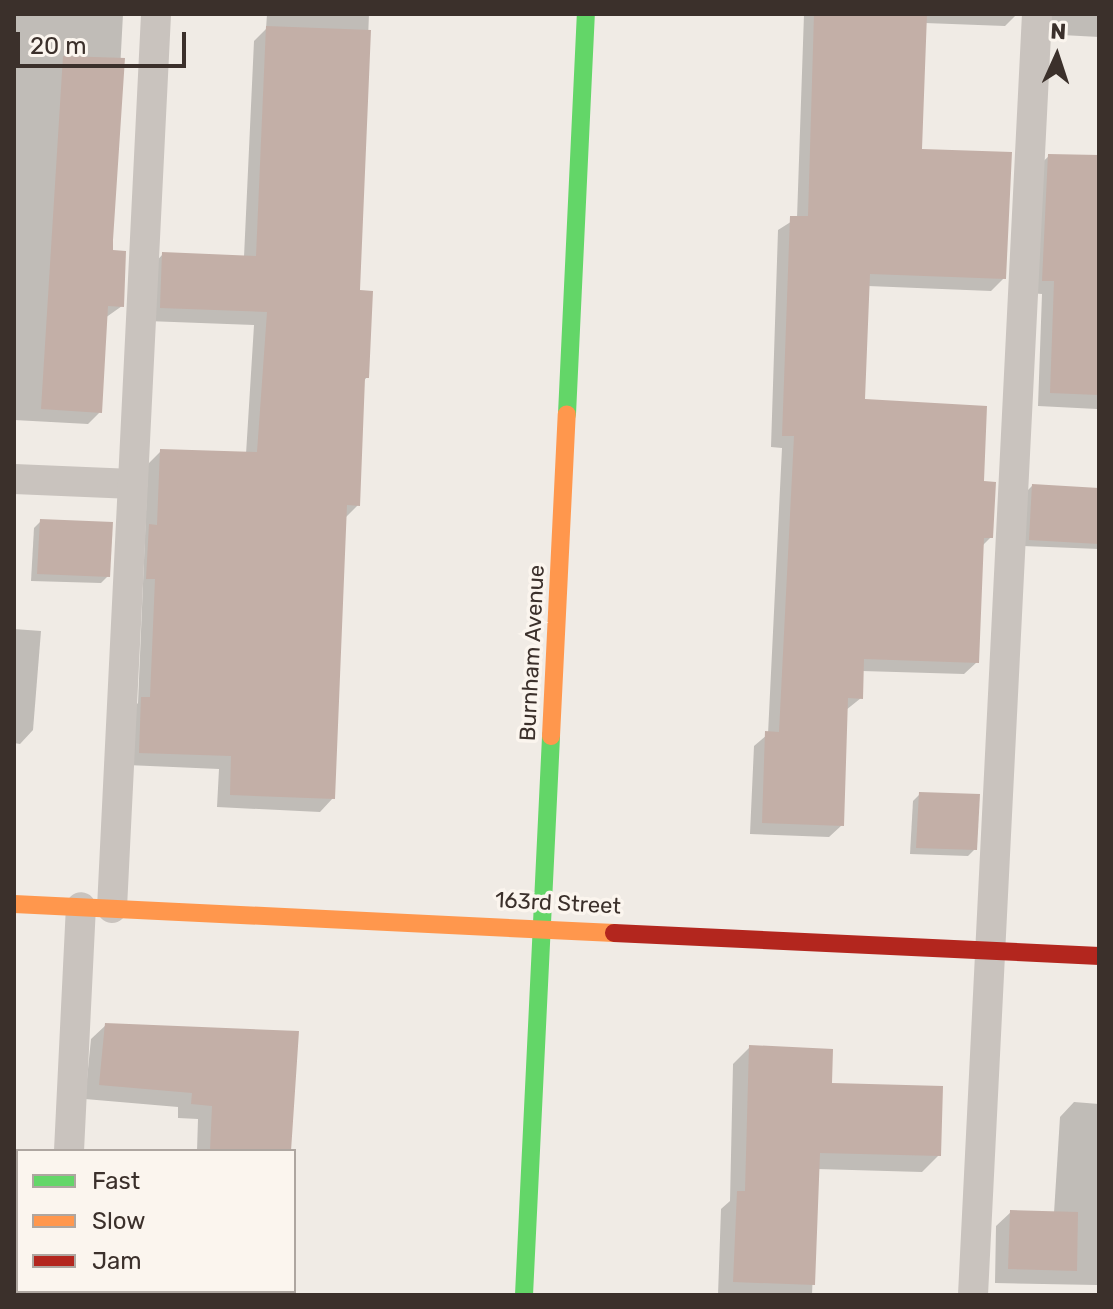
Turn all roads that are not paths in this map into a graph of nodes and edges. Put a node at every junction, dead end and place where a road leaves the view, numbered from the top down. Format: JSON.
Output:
{"nodes":[{"id":1,"x":156,"y":14,"type":"edge"},
{"id":2,"x":586,"y":14,"type":"edge"},
{"id":3,"x":1037,"y":14,"type":"edge"},
{"id":4,"x":14,"y":479,"type":"edge"},
{"id":5,"x":133,"y":484,"type":"junction"},
{"id":6,"x":14,"y":904,"type":"edge"},
{"id":7,"x":81,"y":907,"type":"junction"},
{"id":8,"x":112,"y":908,"type":"junction"},
{"id":9,"x":543,"y":926,"type":"junction"},
{"id":10,"x":990,"y":950,"type":"junction"},
{"id":11,"x":1099,"y":956,"type":"edge"},
{"id":12,"x":69,"y":1149,"type":"edge"},
{"id":13,"x":524,"y":1295,"type":"edge"},
{"id":14,"x":973,"y":1295,"type":"edge"}],
"edges":[{"from":1,"to":5,"type":"lane"},
{"from":2,"to":9,"type":"main road","name":"Burnham Avenue"},
{"from":3,"to":10,"type":"lane"},
{"from":4,"to":5,"type":"lane"},
{"from":5,"to":8,"type":"lane"},
{"from":6,"to":7,"type":"main road","name":"163rd Street"},
{"from":7,"to":8,"type":"main road","name":"163rd Street"},
{"from":7,"to":12,"type":"lane"},
{"from":8,"to":9,"type":"main road","name":"163rd Street"},
{"from":9,"to":10,"type":"main road","name":"163rd Street"},
{"from":9,"to":13,"type":"main road","name":"Burnham Avenue"},
{"from":10,"to":11,"type":"main road","name":"163rd Street"},
{"from":10,"to":14,"type":"lane"}]}
